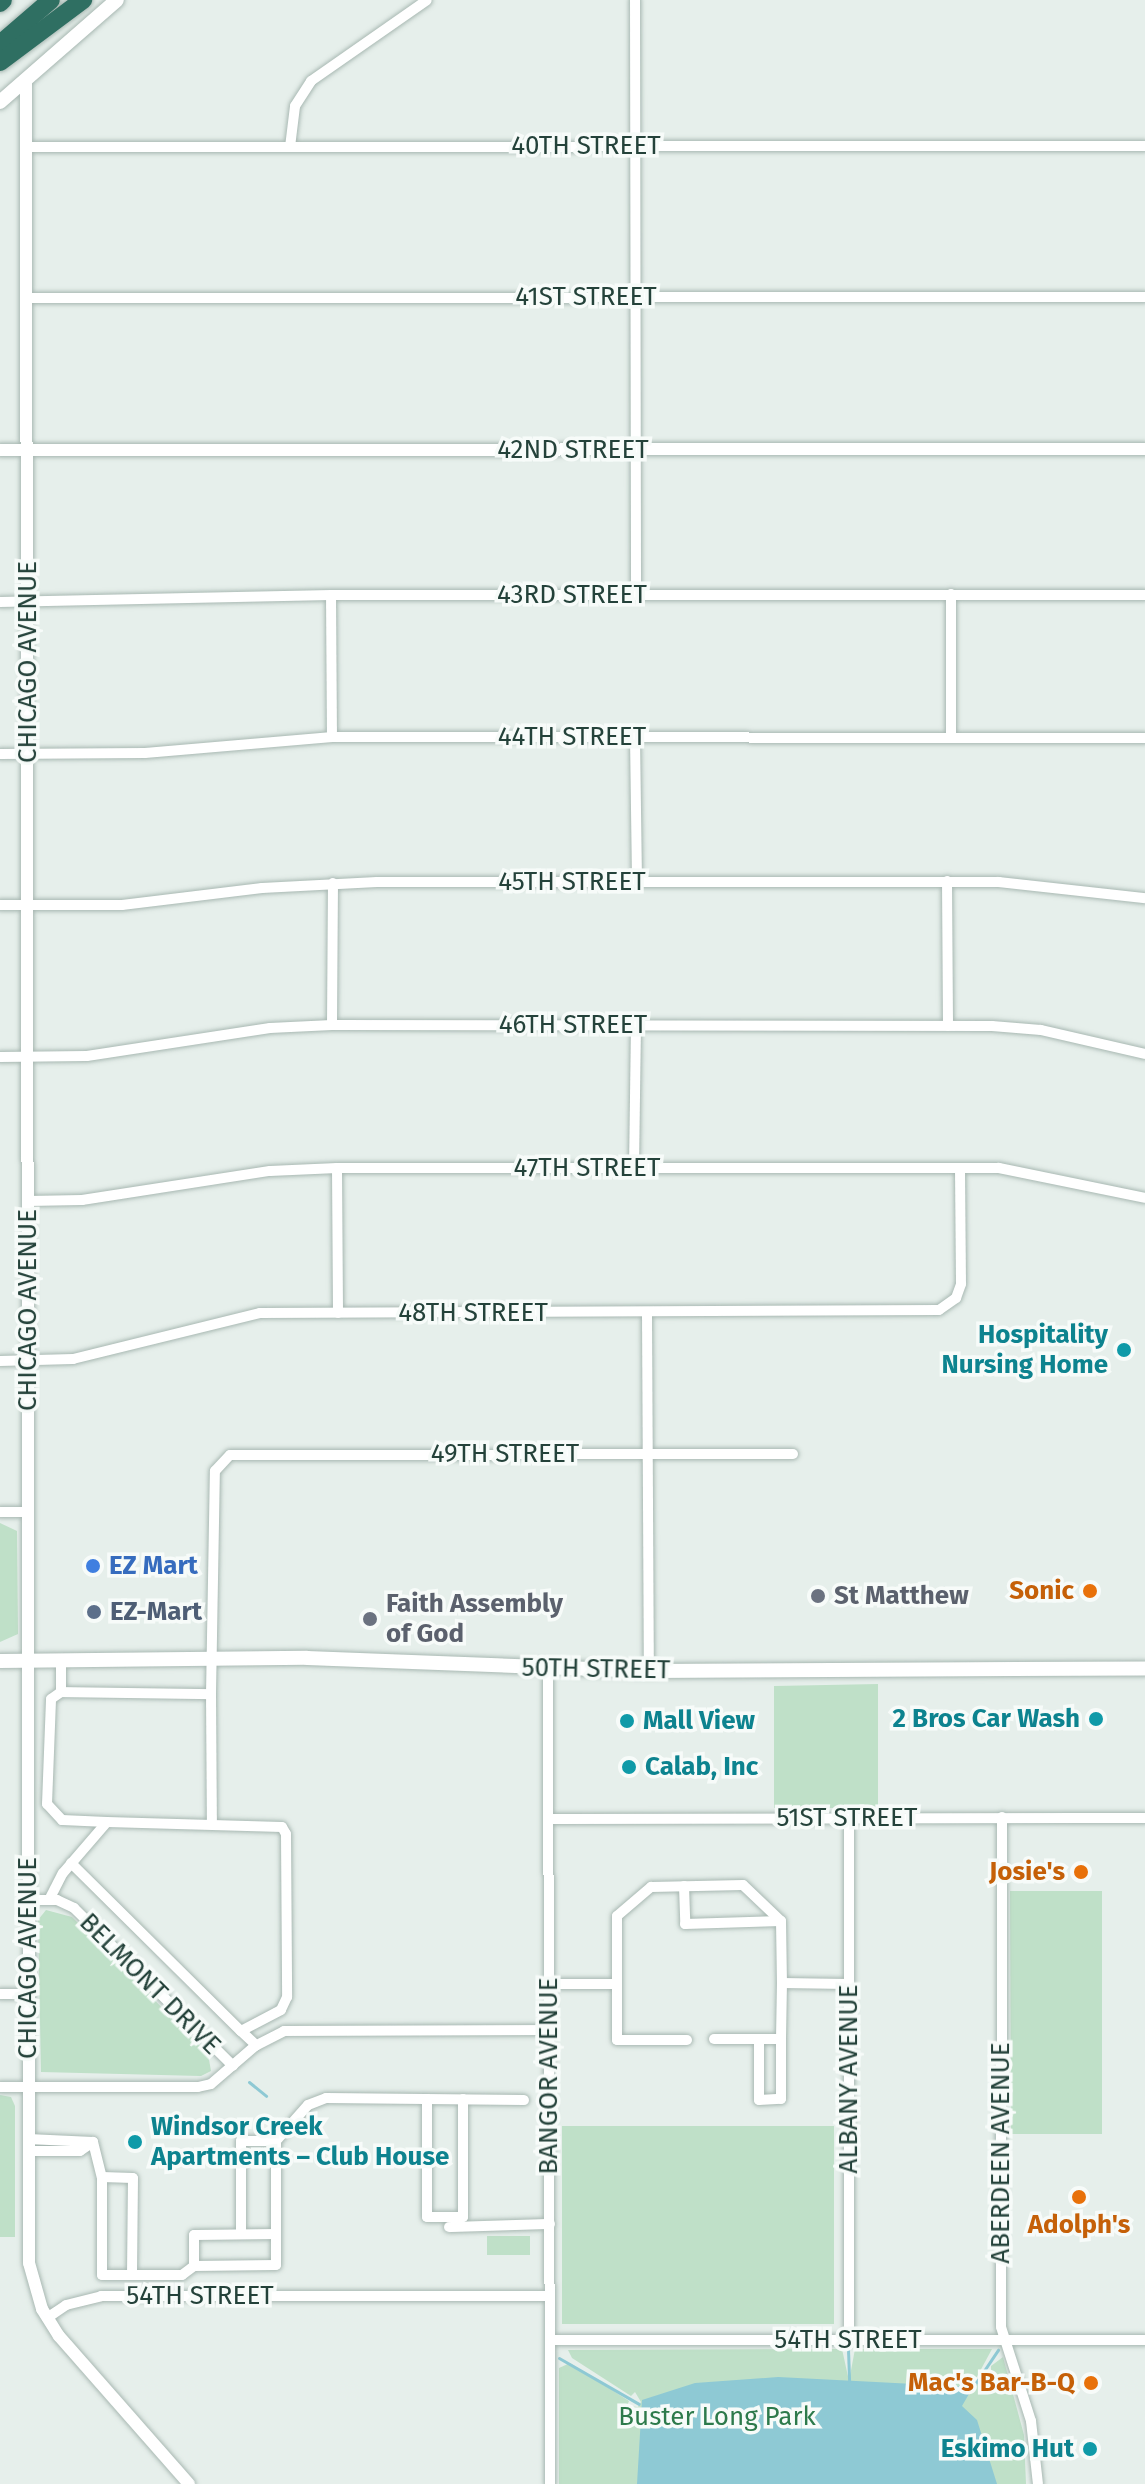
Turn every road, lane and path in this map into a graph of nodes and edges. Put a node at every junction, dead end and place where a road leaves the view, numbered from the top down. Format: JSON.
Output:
{"nodes":[{"id":1,"x":51,"y":0,"type":"edge"},
{"id":2,"x":83,"y":0,"type":"edge"},
{"id":3,"x":117,"y":0,"type":"edge"},
{"id":4,"x":427,"y":0,"type":"edge"},
{"id":5,"x":635,"y":0,"type":"edge"},
{"id":6,"x":0,"y":44,"type":"edge"},
{"id":7,"x":0,"y":62,"type":"edge"},
{"id":8,"x":26,"y":80,"type":"junction"},
{"id":9,"x":0,"y":102,"type":"edge"},
{"id":10,"x":635,"y":146,"type":"junction"},
{"id":11,"x":1145,"y":146,"type":"edge"},
{"id":12,"x":26,"y":147,"type":"junction"},
{"id":13,"x":290,"y":147,"type":"junction"},
{"id":14,"x":635,"y":297,"type":"junction"},
{"id":15,"x":1145,"y":297,"type":"edge"},
{"id":16,"x":27,"y":298,"type":"junction"},
{"id":17,"x":1145,"y":449,"type":"edge"},
{"id":18,"x":0,"y":450,"type":"edge"},
{"id":19,"x":27,"y":450,"type":"junction"},
{"id":20,"x":635,"y":450,"type":"junction"},
{"id":21,"x":636,"y":594,"type":"junction"},
{"id":22,"x":951,"y":594,"type":"junction"},
{"id":23,"x":331,"y":595,"type":"junction"},
{"id":24,"x":1145,"y":595,"type":"edge"},
{"id":25,"x":0,"y":602,"type":"edge"},
{"id":26,"x":28,"y":602,"type":"junction"},
{"id":27,"x":332,"y":737,"type":"junction"},
{"id":28,"x":635,"y":737,"type":"junction"},
{"id":29,"x":951,"y":737,"type":"junction"},
{"id":30,"x":1145,"y":738,"type":"edge"},
{"id":31,"x":0,"y":754,"type":"edge"},
{"id":32,"x":28,"y":754,"type":"junction"},
{"id":33,"x":637,"y":881,"type":"junction"},
{"id":34,"x":947,"y":881,"type":"junction"},
{"id":35,"x":333,"y":883,"type":"junction"},
{"id":36,"x":1145,"y":898,"type":"edge"},
{"id":37,"x":0,"y":905,"type":"edge"},
{"id":38,"x":28,"y":905,"type":"junction"},
{"id":39,"x":332,"y":1025,"type":"junction"},
{"id":40,"x":636,"y":1025,"type":"junction"},
{"id":41,"x":948,"y":1026,"type":"junction"},
{"id":42,"x":1145,"y":1054,"type":"edge"},
{"id":43,"x":0,"y":1057,"type":"edge"},
{"id":44,"x":28,"y":1058,"type":"junction"},
{"id":45,"x":337,"y":1168,"type":"junction"},
{"id":46,"x":634,"y":1168,"type":"junction"},
{"id":47,"x":960,"y":1168,"type":"junction"},
{"id":48,"x":1145,"y":1198,"type":"edge"},
{"id":49,"x":28,"y":1201,"type":"junction"},
{"id":50,"x":338,"y":1313,"type":"junction"},
{"id":51,"x":647,"y":1313,"type":"junction"},
{"id":52,"x":0,"y":1361,"type":"edge"},
{"id":53,"x":28,"y":1361,"type":"junction"},
{"id":54,"x":648,"y":1453,"type":"junction"},
{"id":55,"x":793,"y":1454,"type":"dead end"},
{"id":56,"x":0,"y":1512,"type":"edge"},
{"id":57,"x":28,"y":1512,"type":"junction"},
{"id":58,"x":214,"y":1658,"type":"junction"},
{"id":59,"x":61,"y":1659,"type":"junction"},
{"id":60,"x":27,"y":1660,"type":"junction"},
{"id":61,"x":0,"y":1661,"type":"edge"},
{"id":62,"x":548,"y":1668,"type":"junction"},
{"id":63,"x":1145,"y":1668,"type":"edge"},
{"id":64,"x":649,"y":1671,"type":"junction"},
{"id":65,"x":61,"y":1692,"type":"junction"},
{"id":66,"x":211,"y":1694,"type":"junction"},
{"id":67,"x":1002,"y":1817,"type":"junction"},
{"id":68,"x":849,"y":1818,"type":"junction"},
{"id":69,"x":1145,"y":1818,"type":"edge"},
{"id":70,"x":549,"y":1819,"type":"junction"},
{"id":71,"x":107,"y":1822,"type":"junction"},
{"id":72,"x":212,"y":1823,"type":"junction"},
{"id":73,"x":71,"y":1863,"type":"junction"},
{"id":74,"x":684,"y":1886,"type":"junction"},
{"id":75,"x":28,"y":1900,"type":"junction"},
{"id":76,"x":49,"y":1900,"type":"junction"},
{"id":77,"x":781,"y":1921,"type":"junction"},
{"id":78,"x":782,"y":1983,"type":"junction"},
{"id":79,"x":549,"y":1984,"type":"junction"},
{"id":80,"x":617,"y":1984,"type":"junction"},
{"id":81,"x":848,"y":1984,"type":"junction"},
{"id":82,"x":0,"y":1994,"type":"edge"},
{"id":83,"x":28,"y":1994,"type":"junction"},
{"id":84,"x":549,"y":2030,"type":"junction"},
{"id":85,"x":241,"y":2031,"type":"junction"},
{"id":86,"x":714,"y":2039,"type":"dead end"},
{"id":87,"x":759,"y":2039,"type":"junction"},
{"id":88,"x":781,"y":2039,"type":"junction"},
{"id":89,"x":687,"y":2040,"type":"dead end"},
{"id":90,"x":256,"y":2045,"type":"junction"},
{"id":91,"x":233,"y":2066,"type":"junction"},
{"id":92,"x":0,"y":2087,"type":"edge"},
{"id":93,"x":28,"y":2087,"type":"junction"},
{"id":94,"x":427,"y":2099,"type":"junction"},
{"id":95,"x":463,"y":2099,"type":"junction"},
{"id":96,"x":524,"y":2100,"type":"dead end"},
{"id":97,"x":276,"y":2141,"type":"junction"},
{"id":98,"x":28,"y":2145,"type":"junction"},
{"id":99,"x":102,"y":2177,"type":"junction"},
{"id":100,"x":550,"y":2224,"type":"junction"},
{"id":101,"x":449,"y":2227,"type":"dead end"},
{"id":102,"x":241,"y":2234,"type":"junction"},
{"id":103,"x":276,"y":2234,"type":"junction"},
{"id":104,"x":194,"y":2266,"type":"junction"},
{"id":105,"x":132,"y":2275,"type":"junction"},
{"id":106,"x":550,"y":2296,"type":"junction"},
{"id":107,"x":47,"y":2318,"type":"junction"},
{"id":108,"x":1007,"y":2339,"type":"junction"},
{"id":109,"x":550,"y":2340,"type":"junction"},
{"id":110,"x":849,"y":2340,"type":"junction"},
{"id":111,"x":1145,"y":2340,"type":"edge"},
{"id":112,"x":189,"y":2484,"type":"edge"},
{"id":113,"x":550,"y":2484,"type":"edge"},
{"id":114,"x":1038,"y":2484,"type":"edge"}],
"edges":[{"from":1,"to":6,"type":"highway"},
{"from":2,"to":7,"type":"highway"},
{"from":3,"to":8,"type":"main road"},
{"from":4,"to":13,"type":"street"},
{"from":5,"to":10,"type":"street"},
{"from":8,"to":9,"type":"main road"},
{"from":8,"to":12,"type":"street","name":"CHICAGO AVENUE"},
{"from":10,"to":11,"type":"street","name":"40TH STREET"},
{"from":10,"to":13,"type":"street","name":"40TH STREET"},
{"from":10,"to":14,"type":"street"},
{"from":12,"to":13,"type":"street","name":"40TH STREET"},
{"from":12,"to":16,"type":"street","name":"CHICAGO AVENUE"},
{"from":14,"to":15,"type":"street","name":"41ST STREET"},
{"from":14,"to":16,"type":"street","name":"41ST STREET"},
{"from":14,"to":20,"type":"street"},
{"from":16,"to":19,"type":"street","name":"CHICAGO AVENUE"},
{"from":17,"to":20,"type":"street","name":"42ND STREET"},
{"from":18,"to":19,"type":"street","name":"42ND STREET"},
{"from":19,"to":20,"type":"street","name":"42ND STREET"},
{"from":19,"to":26,"type":"street","name":"CHICAGO AVENUE"},
{"from":20,"to":21,"type":"street"},
{"from":21,"to":22,"type":"street","name":"43RD STREET"},
{"from":21,"to":23,"type":"street","name":"43RD STREET"},
{"from":22,"to":24,"type":"street","name":"43RD STREET"},
{"from":22,"to":29,"type":"street"},
{"from":23,"to":26,"type":"street","name":"43RD STREET"},
{"from":23,"to":27,"type":"street"},
{"from":25,"to":26,"type":"street","name":"43RD STREET"},
{"from":26,"to":32,"type":"street","name":"CHICAGO AVENUE"},
{"from":27,"to":28,"type":"street","name":"44TH STREET"},
{"from":27,"to":32,"type":"street","name":"44TH STREET"},
{"from":28,"to":29,"type":"street","name":"44TH STREET"},
{"from":28,"to":33,"type":"street"},
{"from":29,"to":30,"type":"street","name":"44TH STREET"},
{"from":31,"to":32,"type":"street","name":"44TH STREET"},
{"from":32,"to":38,"type":"street","name":"CHICAGO AVENUE"},
{"from":33,"to":34,"type":"street","name":"45TH STREET"},
{"from":33,"to":35,"type":"street","name":"45TH STREET"},
{"from":34,"to":36,"type":"street","name":"45TH STREET"},
{"from":34,"to":41,"type":"street"},
{"from":35,"to":38,"type":"street","name":"45TH STREET"},
{"from":35,"to":39,"type":"street"},
{"from":37,"to":38,"type":"street","name":"45TH STREET"},
{"from":38,"to":44,"type":"street","name":"CHICAGO AVENUE"},
{"from":39,"to":40,"type":"street","name":"46TH STREET"},
{"from":39,"to":44,"type":"street","name":"46TH STREET"},
{"from":40,"to":41,"type":"street","name":"46TH STREET"},
{"from":40,"to":46,"type":"street"},
{"from":41,"to":42,"type":"street","name":"46TH STREET"},
{"from":43,"to":44,"type":"street","name":"46TH STREET"},
{"from":44,"to":49,"type":"street","name":"CHICAGO AVENUE"},
{"from":45,"to":46,"type":"street","name":"47TH STREET"},
{"from":45,"to":49,"type":"street","name":"47TH STREET"},
{"from":45,"to":50,"type":"street"},
{"from":46,"to":47,"type":"street","name":"47TH STREET"},
{"from":47,"to":48,"type":"street","name":"47TH STREET"},
{"from":47,"to":51,"type":"street","name":"48TH STREET"},
{"from":49,"to":53,"type":"street","name":"CHICAGO AVENUE"},
{"from":50,"to":51,"type":"street","name":"48TH STREET"},
{"from":50,"to":53,"type":"street","name":"48TH STREET"},
{"from":51,"to":54,"type":"street"},
{"from":52,"to":53,"type":"street","name":"48TH STREET"},
{"from":53,"to":57,"type":"street","name":"CHICAGO AVENUE"},
{"from":54,"to":55,"type":"street","name":"49TH STREET"},
{"from":54,"to":58,"type":"street","name":"49TH STREET"},
{"from":54,"to":64,"type":"street"},
{"from":56,"to":57,"type":"street"},
{"from":57,"to":60,"type":"street","name":"CHICAGO AVENUE"},
{"from":58,"to":59,"type":"main road","name":"50TH STREET"},
{"from":58,"to":62,"type":"main road","name":"50TH STREET"},
{"from":58,"to":66,"type":"street"},
{"from":59,"to":60,"type":"main road","name":"50TH STREET"},
{"from":59,"to":65,"type":"street"},
{"from":60,"to":61,"type":"main road","name":"50TH STREET"},
{"from":60,"to":75,"type":"street","name":"CHICAGO AVENUE"},
{"from":62,"to":64,"type":"main road","name":"50TH STREET"},
{"from":62,"to":70,"type":"street","name":"BANGOR AVENUE"},
{"from":63,"to":64,"type":"main road","name":"50TH STREET"},
{"from":65,"to":66,"type":"street"},
{"from":65,"to":71,"type":"street"},
{"from":66,"to":72,"type":"street"},
{"from":67,"to":68,"type":"street","name":"51ST STREET"},
{"from":67,"to":69,"type":"street","name":"51ST STREET"},
{"from":67,"to":108,"type":"street","name":"ABERDEEN AVENUE"},
{"from":68,"to":70,"type":"street","name":"51ST STREET"},
{"from":68,"to":81,"type":"street","name":"ALBANY AVENUE"},
{"from":70,"to":79,"type":"street","name":"BANGOR AVENUE"},
{"from":71,"to":72,"type":"street"},
{"from":71,"to":73,"type":"street"},
{"from":72,"to":85,"type":"street"},
{"from":73,"to":76,"type":"street"},
{"from":73,"to":85,"type":"street"},
{"from":74,"to":77,"type":"street"},
{"from":74,"to":77,"type":"street"},
{"from":74,"to":80,"type":"street"},
{"from":75,"to":76,"type":"street","name":"BELMONT DRIVE"},
{"from":75,"to":83,"type":"street","name":"CHICAGO AVENUE"},
{"from":76,"to":91,"type":"street","name":"BELMONT DRIVE"},
{"from":77,"to":78,"type":"street"},
{"from":78,"to":81,"type":"street"},
{"from":78,"to":88,"type":"street"},
{"from":79,"to":80,"type":"street"},
{"from":79,"to":84,"type":"street","name":"BANGOR AVENUE"},
{"from":80,"to":89,"type":"street"},
{"from":81,"to":110,"type":"street","name":"ALBANY AVENUE"},
{"from":82,"to":83,"type":"street"},
{"from":83,"to":93,"type":"street","name":"CHICAGO AVENUE"},
{"from":84,"to":90,"type":"street","name":"BELMONT DRIVE"},
{"from":84,"to":100,"type":"street","name":"BANGOR AVENUE"},
{"from":85,"to":90,"type":"street"},
{"from":86,"to":87,"type":"street"},
{"from":87,"to":88,"type":"street"},
{"from":87,"to":88,"type":"street"},
{"from":90,"to":91,"type":"street","name":"BELMONT DRIVE"},
{"from":91,"to":93,"type":"street"},
{"from":92,"to":93,"type":"street"},
{"from":93,"to":98,"type":"street","name":"CHICAGO AVENUE"},
{"from":94,"to":95,"type":"street"},
{"from":94,"to":95,"type":"street"},
{"from":94,"to":97,"type":"street"},
{"from":95,"to":96,"type":"street"},
{"from":97,"to":102,"type":"street"},
{"from":97,"to":103,"type":"street"},
{"from":98,"to":99,"type":"street"},
{"from":98,"to":107,"type":"street","name":"CHICAGO AVENUE"},
{"from":99,"to":105,"type":"street"},
{"from":99,"to":105,"type":"street"},
{"from":100,"to":101,"type":"street"},
{"from":100,"to":106,"type":"street","name":"BANGOR AVENUE"},
{"from":102,"to":103,"type":"street"},
{"from":102,"to":104,"type":"street"},
{"from":103,"to":104,"type":"street"},
{"from":104,"to":105,"type":"street"},
{"from":106,"to":107,"type":"street","name":"54TH STREET"},
{"from":106,"to":109,"type":"street","name":"BANGOR AVENUE"},
{"from":107,"to":112,"type":"street","name":"CHICAGO AVENUE"},
{"from":108,"to":110,"type":"street","name":"54TH STREET"},
{"from":108,"to":111,"type":"street","name":"54TH STREET"},
{"from":108,"to":114,"type":"street","name":"ABERDEEN AVENUE"},
{"from":109,"to":110,"type":"street","name":"54TH STREET"},
{"from":109,"to":113,"type":"street","name":"BANGOR AVENUE"}]}
